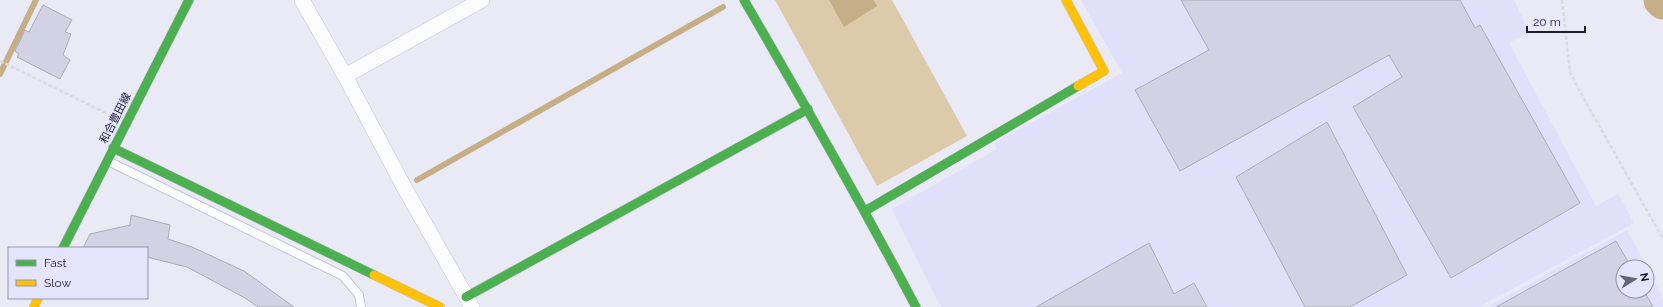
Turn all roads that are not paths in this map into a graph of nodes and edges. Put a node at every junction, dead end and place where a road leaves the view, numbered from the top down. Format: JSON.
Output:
{"nodes":[{"id":1,"x":189,"y":0,"type":"edge"},
{"id":2,"x":302,"y":0,"type":"edge"},
{"id":3,"x":482,"y":0,"type":"edge"},
{"id":4,"x":744,"y":0,"type":"edge"},
{"id":5,"x":1066,"y":0,"type":"edge"},
{"id":6,"x":346,"y":76,"type":"junction"},
{"id":7,"x":808,"y":109,"type":"junction"},
{"id":8,"x":113,"y":148,"type":"junction"},
{"id":9,"x":107,"y":160,"type":"junction"},
{"id":10,"x":865,"y":211,"type":"junction"},
{"id":11,"x":64,"y":247,"type":"edge"},
{"id":12,"x":469,"y":302,"type":"edge"},
{"id":13,"x":361,"y":307,"type":"edge"},
{"id":14,"x":440,"y":307,"type":"edge"},
{"id":15,"x":916,"y":307,"type":"edge"}],
"edges":[{"from":1,"to":8,"type":"street","name":"和合豊田線"},
{"from":2,"to":6,"type":"street"},
{"from":3,"to":6,"type":"street"},
{"from":4,"to":7,"type":"street"},
{"from":5,"to":10,"type":"street"},
{"from":6,"to":12,"type":"street"},
{"from":7,"to":10,"type":"street"},
{"from":7,"to":12,"type":"street"},
{"from":8,"to":9,"type":"street","name":"和合豊田線"},
{"from":8,"to":14,"type":"street"},
{"from":9,"to":11,"type":"street","name":"和合豊田線"},
{"from":9,"to":13,"type":"lane"},
{"from":10,"to":15,"type":"street"}]}
